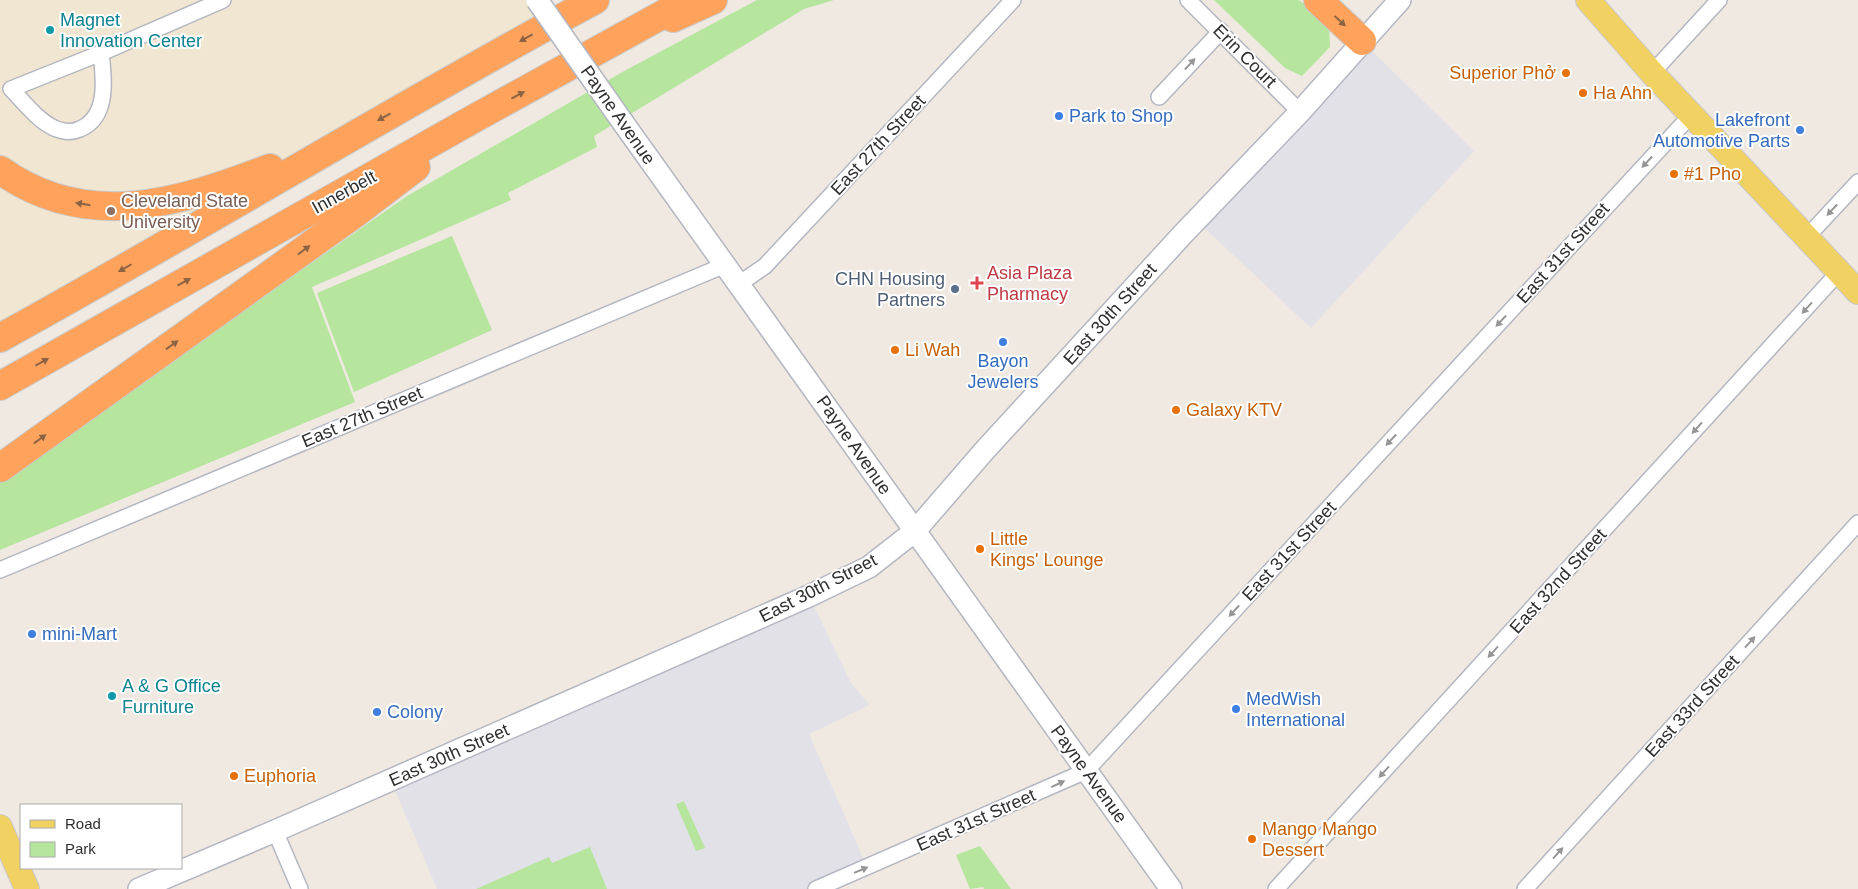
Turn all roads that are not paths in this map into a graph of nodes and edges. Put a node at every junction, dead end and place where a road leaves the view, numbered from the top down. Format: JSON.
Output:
{"nodes":[{"id":1,"x":224,"y":0,"type":"edge"},
{"id":2,"x":537,"y":0,"type":"edge"},
{"id":3,"x":689,"y":0,"type":"edge"},
{"id":4,"x":713,"y":0,"type":"edge"},
{"id":5,"x":1013,"y":0,"type":"edge"},
{"id":6,"x":1188,"y":0,"type":"edge"},
{"id":7,"x":1318,"y":0,"type":"edge"},
{"id":8,"x":1400,"y":0,"type":"edge"},
{"id":9,"x":1588,"y":0,"type":"edge"},
{"id":10,"x":1719,"y":0,"type":"edge"},
{"id":11,"x":590,"y":2,"type":"edge"},
{"id":12,"x":1221,"y":32,"type":"junction"},
{"id":13,"x":1362,"y":41,"type":"junction"},
{"id":14,"x":603,"y":49,"type":"junction"},
{"id":15,"x":101,"y":53,"type":"junction"},
{"id":16,"x":1652,"y":73,"type":"junction"},
{"id":17,"x":1159,"y":97,"type":"dead end"},
{"id":18,"x":1300,"y":112,"type":"junction"},
{"id":19,"x":1692,"y":114,"type":"junction"},
{"id":20,"x":475,"y":118,"type":"junction"},
{"id":21,"x":348,"y":137,"type":"junction"},
{"id":22,"x":0,"y":170,"type":"edge"},
{"id":23,"x":1858,"y":182,"type":"edge"},
{"id":24,"x":1806,"y":238,"type":"junction"},
{"id":25,"x":725,"y":265,"type":"junction"},
{"id":26,"x":1839,"y":272,"type":"junction"},
{"id":27,"x":739,"y":284,"type":"junction"},
{"id":28,"x":1858,"y":292,"type":"edge"},
{"id":29,"x":0,"y":338,"type":"edge"},
{"id":30,"x":0,"y":386,"type":"edge"},
{"id":31,"x":0,"y":468,"type":"edge"},
{"id":32,"x":1858,"y":523,"type":"edge"},
{"id":33,"x":915,"y":531,"type":"junction"},
{"id":34,"x":0,"y":570,"type":"edge"},
{"id":35,"x":1086,"y":771,"type":"junction"},
{"id":36,"x":0,"y":826,"type":"edge"},
{"id":37,"x":275,"y":831,"type":"junction"},
{"id":38,"x":27,"y":889,"type":"edge"},
{"id":39,"x":139,"y":889,"type":"edge"},
{"id":40,"x":300,"y":889,"type":"edge"},
{"id":41,"x":816,"y":889,"type":"edge"},
{"id":42,"x":1171,"y":889,"type":"edge"},
{"id":43,"x":1276,"y":889,"type":"edge"},
{"id":44,"x":1525,"y":889,"type":"edge"}],
"edges":[{"from":1,"to":15,"type":"street"},
{"from":2,"to":25,"type":"main road","name":"Payne Avenue","bridge":true},
{"from":3,"to":14,"type":"highway","name":"Innerbelt"},
{"from":4,"to":14,"type":"highway"},
{"from":5,"to":27,"type":"street","name":"East 27th Street"},
{"from":6,"to":12,"type":"street","name":"Erin Court"},
{"from":7,"to":13,"type":"highway","one_way":true},
{"from":8,"to":13,"type":"main road","name":"East 30th Street"},
{"from":9,"to":16,"type":"main road"},
{"from":10,"to":16,"type":"street"},
{"from":11,"to":21,"type":"highway","one_way":true},
{"from":17,"to":12,"type":"street","one_way":true},
{"from":12,"to":18,"type":"street","name":"Erin Court"},
{"from":13,"to":18,"type":"main road","name":"East 30th Street"},
{"from":20,"to":14,"type":"highway","name":"Innerbelt","one_way":true},
{"from":15,"to":15,"type":"street"},
{"from":16,"to":19,"type":"main road"},
{"from":18,"to":33,"type":"main road","name":"East 30th Street"},
{"from":19,"to":24,"type":"main road"},
{"from":19,"to":35,"type":"street","name":"East 31st Street","one_way":true},
{"from":30,"to":20,"type":"highway","name":"Innerbelt","one_way":true},
{"from":31,"to":20,"type":"highway","one_way":true},
{"from":21,"to":22,"type":"highway","one_way":true},
{"from":21,"to":29,"type":"highway","one_way":true},
{"from":23,"to":24,"type":"street","one_way":true},
{"from":24,"to":26,"type":"main road"},
{"from":25,"to":27,"type":"main road","name":"Payne Avenue"},
{"from":25,"to":34,"type":"street","name":"East 27th Street"},
{"from":26,"to":28,"type":"main road"},
{"from":26,"to":43,"type":"street","name":"East 32nd Street","one_way":true},
{"from":27,"to":33,"type":"main road","name":"Payne Avenue"},
{"from":44,"to":32,"type":"street","name":"East 33rd Street","one_way":true},
{"from":33,"to":35,"type":"main road","name":"Payne Avenue"},
{"from":33,"to":37,"type":"main road","name":"East 30th Street"},
{"from":41,"to":35,"type":"street","name":"East 31st Street","one_way":true},
{"from":35,"to":42,"type":"main road","name":"Payne Avenue"},
{"from":36,"to":38,"type":"main road"},
{"from":37,"to":39,"type":"main road","name":"East 30th Street"},
{"from":37,"to":40,"type":"street"}]}
